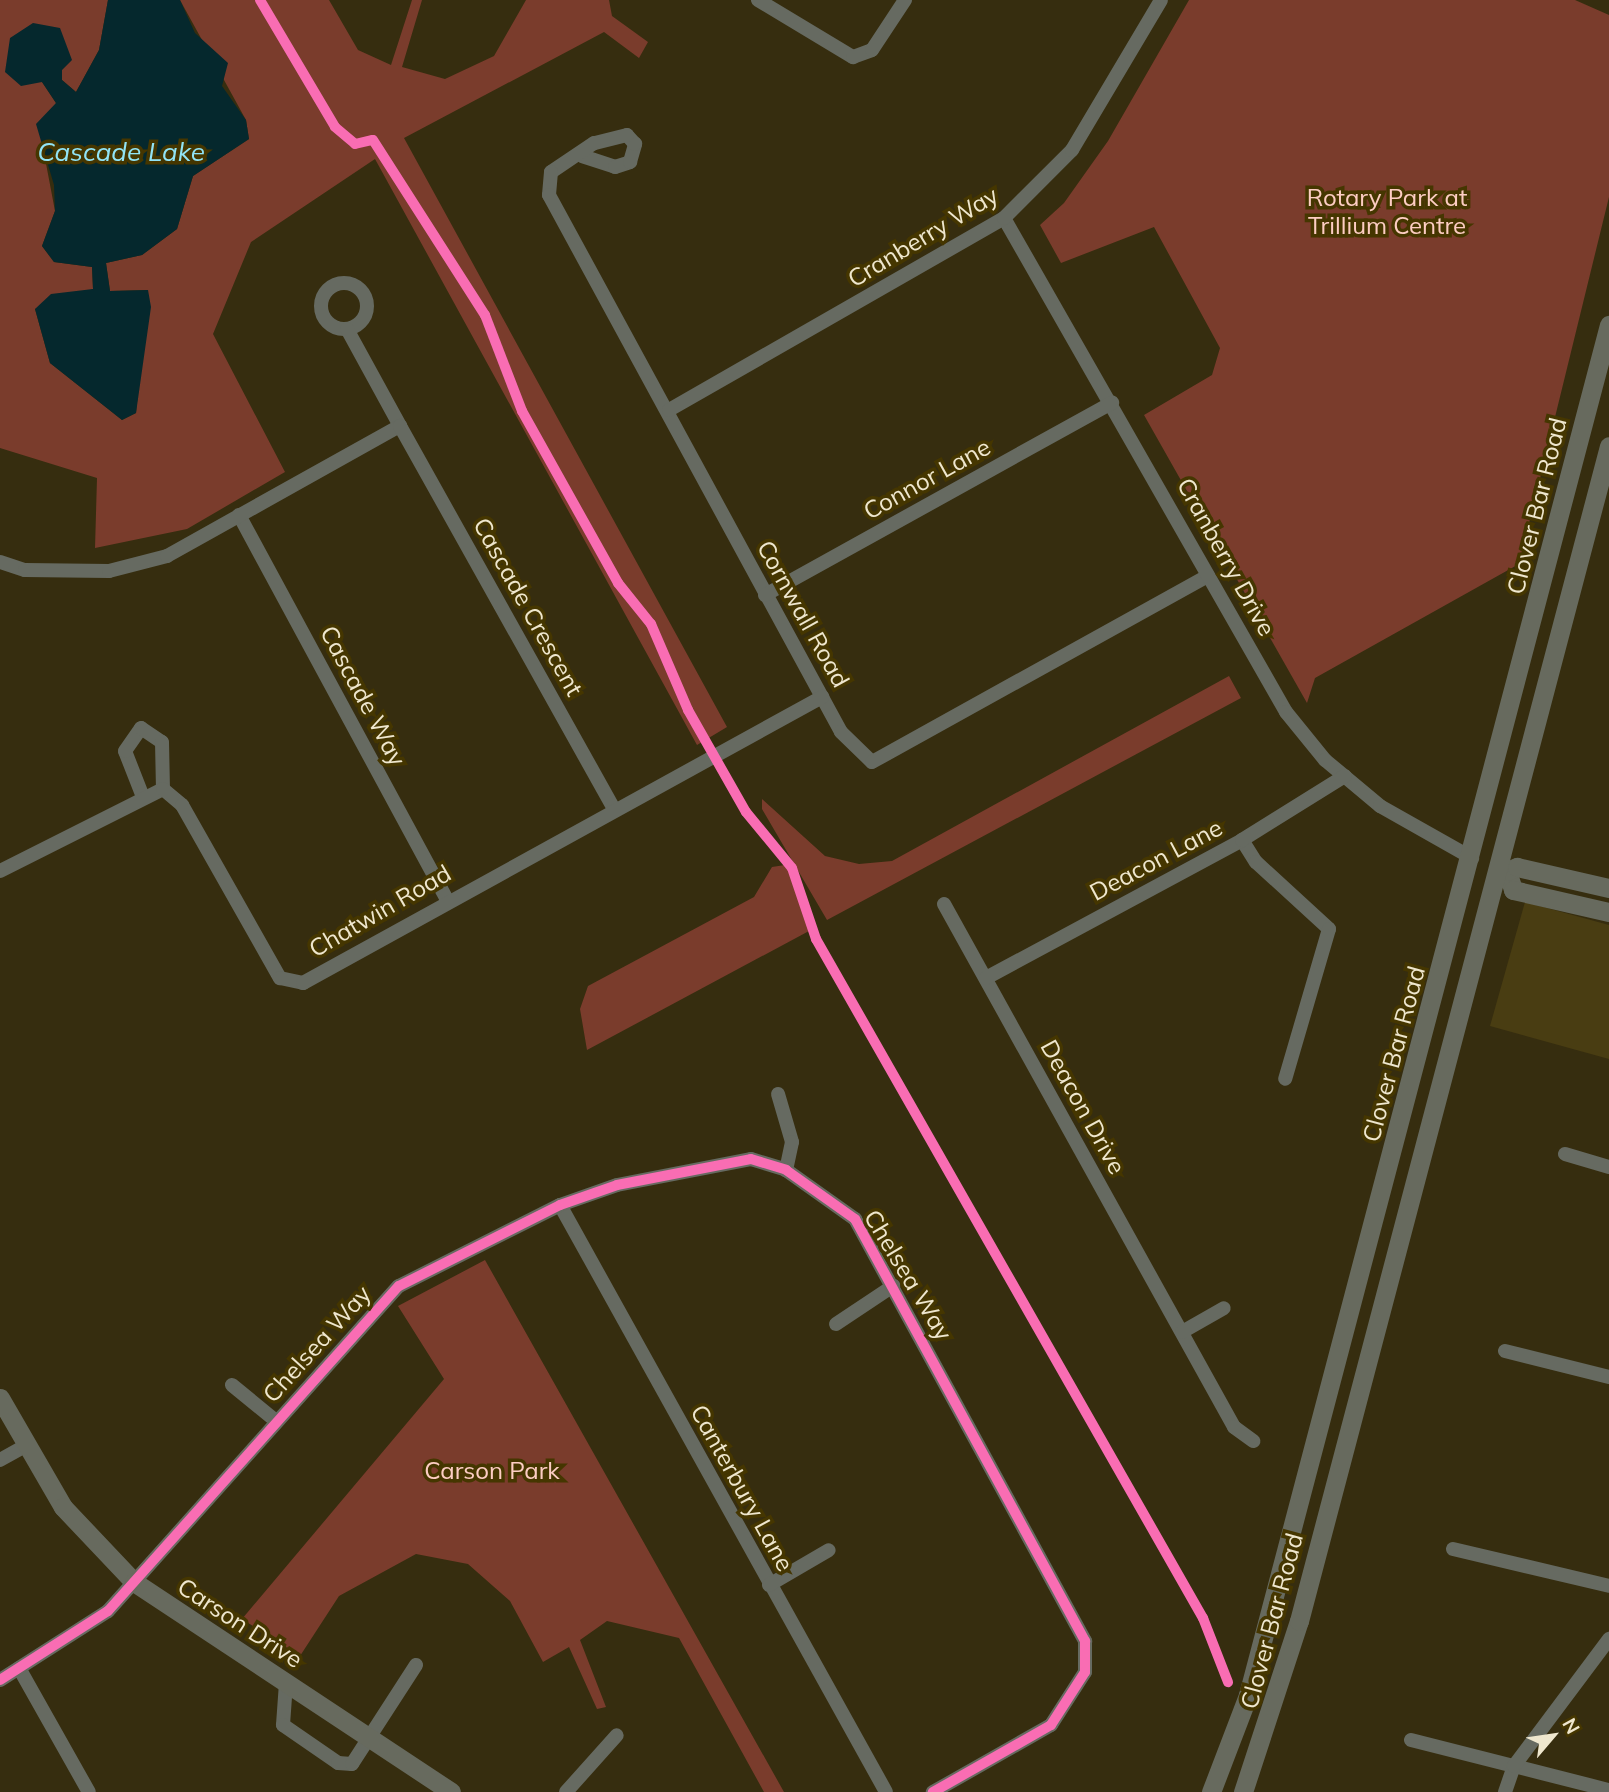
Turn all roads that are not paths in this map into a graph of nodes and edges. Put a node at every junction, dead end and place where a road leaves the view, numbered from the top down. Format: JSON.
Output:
{"nodes":[{"id":1,"x":758,"y":0,"type":"edge"},
{"id":2,"x":905,"y":0,"type":"edge"},
{"id":3,"x":1161,"y":0,"type":"edge"},
{"id":4,"x":582,"y":156,"type":"dead end"},
{"id":5,"x":1004,"y":218,"type":"junction"},
{"id":6,"x":1609,"y":324,"type":"edge"},
{"id":7,"x":347,"y":329,"type":"dead end"},
{"id":8,"x":1112,"y":403,"type":"junction"},
{"id":9,"x":669,"y":410,"type":"junction"},
{"id":10,"x":401,"y":426,"type":"junction"},
{"id":11,"x":1609,"y":446,"type":"edge"},
{"id":12,"x":239,"y":515,"type":"junction"},
{"id":13,"x":0,"y":562,"type":"edge"},
{"id":14,"x":1208,"y":576,"type":"junction"},
{"id":15,"x":765,"y":595,"type":"junction"},
{"id":16,"x":822,"y":697,"type":"junction"},
{"id":17,"x":1345,"y":776,"type":"junction"},
{"id":18,"x":163,"y":789,"type":"junction"},
{"id":19,"x":143,"y":797,"type":"junction"},
{"id":20,"x":615,"y":810,"type":"junction"},
{"id":21,"x":1242,"y":840,"type":"junction"},
{"id":22,"x":1472,"y":858,"type":"junction"},
{"id":23,"x":1501,"y":870,"type":"junction"},
{"id":24,"x":0,"y":871,"type":"edge"},
{"id":25,"x":1609,"y":888,"type":"edge"},
{"id":26,"x":447,"y":899,"type":"junction"},
{"id":27,"x":944,"y":904,"type":"dead end"},
{"id":28,"x":1609,"y":912,"type":"edge"},
{"id":29,"x":986,"y":978,"type":"junction"},
{"id":30,"x":1284,"y":1079,"type":"dead end"},
{"id":31,"x":778,"y":1094,"type":"dead end"},
{"id":32,"x":1565,"y":1154,"type":"dead end"},
{"id":33,"x":1609,"y":1167,"type":"edge"},
{"id":34,"x":786,"y":1170,"type":"junction"},
{"id":35,"x":560,"y":1205,"type":"junction"},
{"id":36,"x":893,"y":1286,"type":"junction"},
{"id":37,"x":1224,"y":1308,"type":"dead end"},
{"id":38,"x":836,"y":1324,"type":"dead end"},
{"id":39,"x":1182,"y":1332,"type":"junction"},
{"id":40,"x":1505,"y":1352,"type":"dead end"},
{"id":41,"x":1609,"y":1377,"type":"edge"},
{"id":42,"x":232,"y":1385,"type":"dead end"},
{"id":43,"x":0,"y":1398,"type":"edge"},
{"id":44,"x":276,"y":1421,"type":"junction"},
{"id":45,"x":1254,"y":1441,"type":"dead end"},
{"id":46,"x":27,"y":1445,"type":"junction"},
{"id":47,"x":0,"y":1460,"type":"edge"},
{"id":48,"x":1454,"y":1549,"type":"dead end"},
{"id":49,"x":829,"y":1550,"type":"dead end"},
{"id":50,"x":134,"y":1583,"type":"junction"},
{"id":51,"x":769,"y":1585,"type":"junction"},
{"id":52,"x":1609,"y":1586,"type":"edge"},
{"id":53,"x":1609,"y":1639,"type":"edge"},
{"id":54,"x":416,"y":1665,"type":"dead end"},
{"id":55,"x":19,"y":1668,"type":"junction"},
{"id":56,"x":0,"y":1680,"type":"edge"},
{"id":57,"x":286,"y":1683,"type":"junction"},
{"id":58,"x":617,"y":1735,"type":"dead end"},
{"id":59,"x":371,"y":1740,"type":"junction"},
{"id":60,"x":1411,"y":1740,"type":"dead end"},
{"id":61,"x":1514,"y":1766,"type":"junction"},
{"id":62,"x":1609,"y":1790,"type":"edge"},
{"id":63,"x":89,"y":1792,"type":"edge"},
{"id":64,"x":451,"y":1792,"type":"edge"},
{"id":65,"x":566,"y":1792,"type":"edge"},
{"id":66,"x":886,"y":1792,"type":"edge"},
{"id":67,"x":933,"y":1792,"type":"edge"},
{"id":68,"x":1211,"y":1792,"type":"edge"},
{"id":69,"x":1243,"y":1792,"type":"edge"},
{"id":70,"x":1505,"y":1792,"type":"edge"}],
"edges":[{"from":1,"to":2,"type":"street"},
{"from":3,"to":5,"type":"street","name":"Cranberry Way"},
{"from":4,"to":9,"type":"street","name":"Cornwall Road"},
{"from":5,"to":8,"type":"street","name":"Cranberry Drive"},
{"from":5,"to":9,"type":"street","name":"Cranberry Way"},
{"from":6,"to":22,"type":"main road","name":"Clover Bar Road"},
{"from":7,"to":10,"type":"street","name":"Cascade Crescent"},
{"from":8,"to":14,"type":"street","name":"Cranberry Drive"},
{"from":8,"to":15,"type":"street","name":"Connor Lane"},
{"from":9,"to":15,"type":"street","name":"Cornwall Road"},
{"from":10,"to":12,"type":"street"},
{"from":10,"to":20,"type":"street","name":"Cascade Crescent"},
{"from":11,"to":23,"type":"main road","name":"Clover Bar Road"},
{"from":12,"to":13,"type":"street"},
{"from":12,"to":26,"type":"street","name":"Cascade Way"},
{"from":14,"to":16,"type":"street","name":"Cornwall Road"},
{"from":14,"to":17,"type":"street","name":"Cranberry Drive"},
{"from":15,"to":16,"type":"street","name":"Cornwall Road"},
{"from":16,"to":20,"type":"street","name":"Chatwin Road"},
{"from":17,"to":21,"type":"street","name":"Deacon Lane"},
{"from":17,"to":22,"type":"street","name":"Cranberry Drive"},
{"from":18,"to":19,"type":"street"},
{"from":18,"to":19,"type":"street"},
{"from":18,"to":26,"type":"street","name":"Chatwin Road"},
{"from":19,"to":24,"type":"street"},
{"from":20,"to":26,"type":"street","name":"Chatwin Road"},
{"from":21,"to":29,"type":"street","name":"Deacon Lane"},
{"from":21,"to":30,"type":"street"},
{"from":22,"to":23,"type":"main road"},
{"from":22,"to":68,"type":"main road","name":"Clover Bar Road"},
{"from":23,"to":25,"type":"main road"},
{"from":23,"to":28,"type":"main road"},
{"from":23,"to":69,"type":"main road","name":"Clover Bar Road"},
{"from":27,"to":29,"type":"street","name":"Deacon Drive"},
{"from":29,"to":39,"type":"street","name":"Deacon Drive"},
{"from":31,"to":34,"type":"street"},
{"from":32,"to":33,"type":"street"},
{"from":34,"to":35,"type":"street","name":"Chelsea Way"},
{"from":34,"to":36,"type":"street","name":"Chelsea Way"},
{"from":35,"to":44,"type":"street","name":"Chelsea Way"},
{"from":35,"to":51,"type":"street","name":"Canterbury Lane"},
{"from":36,"to":38,"type":"street"},
{"from":36,"to":67,"type":"street","name":"Chelsea Way"},
{"from":37,"to":39,"type":"street"},
{"from":39,"to":45,"type":"street","name":"Deacon Drive"},
{"from":40,"to":41,"type":"street"},
{"from":42,"to":44,"type":"street"},
{"from":43,"to":46,"type":"main road","name":"Carson Drive"},
{"from":44,"to":50,"type":"street","name":"Chelsea Way"},
{"from":46,"to":47,"type":"street"},
{"from":46,"to":50,"type":"main road","name":"Carson Drive"},
{"from":48,"to":52,"type":"street"},
{"from":49,"to":51,"type":"street"},
{"from":50,"to":55,"type":"street","name":"Chelsea Way"},
{"from":50,"to":57,"type":"main road","name":"Carson Drive"},
{"from":51,"to":66,"type":"street","name":"Canterbury Lane"},
{"from":53,"to":61,"type":"street"},
{"from":54,"to":59,"type":"street"},
{"from":55,"to":56,"type":"street","name":"Chelsea Way"},
{"from":55,"to":63,"type":"street"},
{"from":57,"to":59,"type":"main road","name":"Carson Drive"},
{"from":57,"to":59,"type":"street"},
{"from":58,"to":65,"type":"street"},
{"from":59,"to":64,"type":"main road","name":"Carson Drive"},
{"from":60,"to":61,"type":"street"},
{"from":61,"to":62,"type":"street"},
{"from":61,"to":70,"type":"street"}]}
